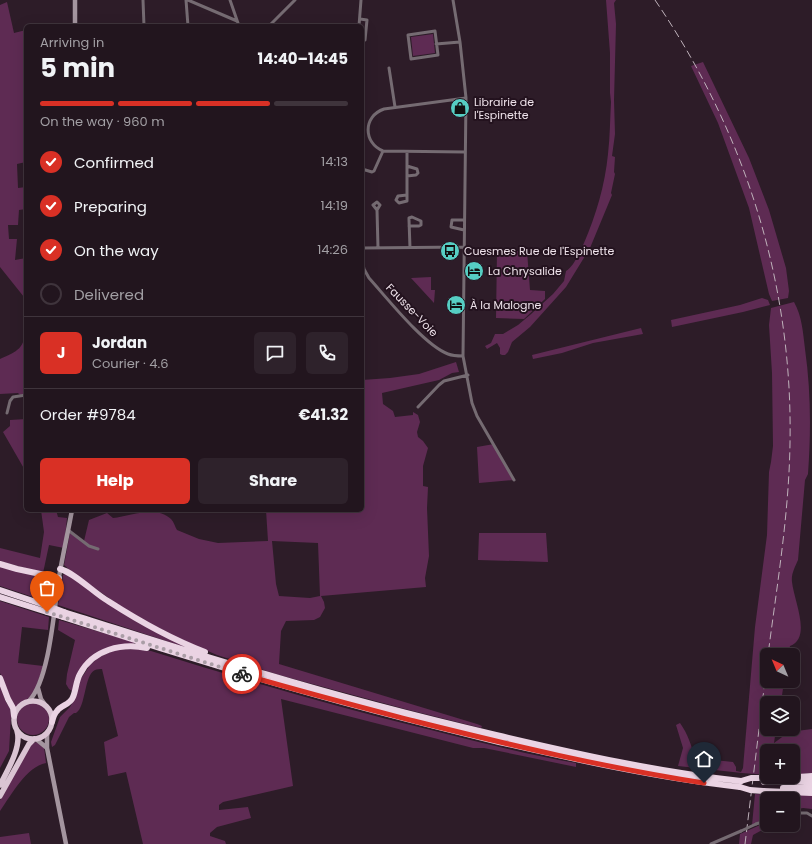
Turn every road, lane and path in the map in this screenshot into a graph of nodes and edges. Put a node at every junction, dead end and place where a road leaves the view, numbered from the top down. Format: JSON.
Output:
{"nodes":[{"id":1,"x":75,"y":0,"type":"edge"},
{"id":2,"x":143,"y":0,"type":"edge"},
{"id":3,"x":187,"y":0,"type":"edge"},
{"id":4,"x":230,"y":0,"type":"edge"},
{"id":5,"x":295,"y":0,"type":"edge"},
{"id":6,"x":361,"y":0,"type":"edge"},
{"id":7,"x":453,"y":0,"type":"edge"},
{"id":8,"x":360,"y":18,"type":"junction"},
{"id":9,"x":237,"y":21,"type":"junction"},
{"id":10,"x":75,"y":24,"type":"edge"},
{"id":11,"x":144,"y":24,"type":"edge"},
{"id":12,"x":188,"y":24,"type":"edge"},
{"id":13,"x":238,"y":24,"type":"edge"},
{"id":14,"x":271,"y":24,"type":"edge"},
{"id":15,"x":359,"y":24,"type":"edge"},
{"id":16,"x":364,"y":40,"type":"edge"},
{"id":17,"x":460,"y":42,"type":"junction"},
{"id":18,"x":436,"y":44,"type":"junction"},
{"id":19,"x":388,"y":68,"type":"dead end"},
{"id":20,"x":466,"y":98,"type":"junction"},
{"id":21,"x":395,"y":107,"type":"junction"},
{"id":22,"x":383,"y":151,"type":"junction"},
{"id":23,"x":406,"y":152,"type":"junction"},
{"id":24,"x":465,"y":152,"type":"junction"},
{"id":25,"x":407,"y":166,"type":"junction"},
{"id":26,"x":364,"y":170,"type":"edge"},
{"id":27,"x":407,"y":176,"type":"junction"},
{"id":28,"x":407,"y":195,"type":"dead end"},
{"id":29,"x":377,"y":210,"type":"dead end"},
{"id":30,"x":464,"y":220,"type":"junction"},
{"id":31,"x":409,"y":226,"type":"junction"},
{"id":32,"x":464,"y":230,"type":"junction"},
{"id":33,"x":464,"y":247,"type":"junction"},
{"id":34,"x":364,"y":248,"type":"edge"},
{"id":35,"x":378,"y":248,"type":"junction"},
{"id":36,"x":410,"y":248,"type":"junction"},
{"id":37,"x":364,"y":269,"type":"edge"},
{"id":38,"x":463,"y":356,"type":"junction"},
{"id":39,"x":468,"y":375,"type":"junction"},
{"id":40,"x":24,"y":395,"type":"edge"},
{"id":41,"x":418,"y":407,"type":"dead end"},
{"id":42,"x":7,"y":413,"type":"dead end"},
{"id":43,"x":514,"y":480,"type":"dead end"},
{"id":44,"x":72,"y":512,"type":"edge"},
{"id":45,"x":68,"y":530,"type":"junction"},
{"id":46,"x":98,"y":549,"type":"dead end"},
{"id":47,"x":0,"y":564,"type":"edge"},
{"id":48,"x":60,"y":569,"type":"junction"},
{"id":49,"x":59,"y":578,"type":"junction"},
{"id":50,"x":0,"y":590,"type":"edge"},
{"id":51,"x":0,"y":597,"type":"edge"},
{"id":52,"x":47,"y":609,"type":"junction"},
{"id":53,"x":64,"y":615,"type":"junction"},
{"id":54,"x":160,"y":648,"type":"junction"},
{"id":55,"x":226,"y":663,"type":"junction"},
{"id":56,"x":0,"y":678,"type":"edge"},
{"id":57,"x":38,"y":687,"type":"junction"},
{"id":58,"x":29,"y":701,"type":"junction"},
{"id":59,"x":46,"y":706,"type":"junction"},
{"id":60,"x":14,"y":716,"type":"junction"},
{"id":61,"x":52,"y":722,"type":"junction"},
{"id":62,"x":48,"y":730,"type":"junction"},
{"id":63,"x":17,"y":731,"type":"junction"},
{"id":64,"x":35,"y":739,"type":"junction"},
{"id":65,"x":47,"y":748,"type":"junction"},
{"id":66,"x":812,"y":776,"type":"edge"},
{"id":67,"x":812,"y":781,"type":"edge"},
{"id":68,"x":741,"y":784,"type":"junction"},
{"id":69,"x":0,"y":785,"type":"edge"},
{"id":70,"x":764,"y":785,"type":"junction"},
{"id":71,"x":812,"y":787,"type":"edge"},
{"id":72,"x":812,"y":793,"type":"edge"},
{"id":73,"x":0,"y":796,"type":"edge"},
{"id":74,"x":800,"y":813,"type":"edge"},
{"id":75,"x":812,"y":816,"type":"edge"},
{"id":76,"x":760,"y":823,"type":"edge"},
{"id":77,"x":66,"y":844,"type":"edge"},
{"id":78,"x":711,"y":844,"type":"edge"}],
"edges":[{"from":1,"to":10,"type":"main road"},
{"from":2,"to":11,"type":"street"},
{"from":3,"to":9,"type":"street"},
{"from":3,"to":12,"type":"street"},
{"from":4,"to":9,"type":"street"},
{"from":5,"to":14,"type":"street"},
{"from":6,"to":8,"type":"street"},
{"from":7,"to":17,"type":"street"},
{"from":8,"to":15,"type":"street"},
{"from":8,"to":16,"type":"street"},
{"from":9,"to":13,"type":"street"},
{"from":17,"to":18,"type":"street"},
{"from":17,"to":20,"type":"street"},
{"from":18,"to":18,"type":"street"},
{"from":19,"to":21,"type":"street"},
{"from":20,"to":21,"type":"street"},
{"from":20,"to":24,"type":"street"},
{"from":21,"to":22,"type":"street"},
{"from":22,"to":23,"type":"street"},
{"from":22,"to":26,"type":"street"},
{"from":23,"to":24,"type":"street"},
{"from":23,"to":25,"type":"street"},
{"from":24,"to":30,"type":"street"},
{"from":25,"to":27,"type":"street"},
{"from":25,"to":27,"type":"street"},
{"from":27,"to":28,"type":"street"},
{"from":29,"to":35,"type":"street"},
{"from":30,"to":32,"type":"street"},
{"from":30,"to":32,"type":"street"},
{"from":31,"to":31,"type":"street"},
{"from":31,"to":36,"type":"street"},
{"from":32,"to":33,"type":"street"},
{"from":33,"to":36,"type":"street"},
{"from":33,"to":38,"type":"street"},
{"from":34,"to":35,"type":"street"},
{"from":35,"to":36,"type":"street"},
{"from":37,"to":38,"type":"street","name":"Fausse-Voie"},
{"from":38,"to":39,"type":"street"},
{"from":39,"to":41,"type":"street"},
{"from":39,"to":43,"type":"street"},
{"from":40,"to":42,"type":"street"},
{"from":44,"to":45,"type":"main road"},
{"from":45,"to":46,"type":"street"},
{"from":45,"to":48,"type":"main road"},
{"from":47,"to":49,"type":"highway"},
{"from":48,"to":49,"type":"main road"},
{"from":48,"to":55,"type":"highway"},
{"from":49,"to":57,"type":"main road"},
{"from":50,"to":52,"type":"highway"},
{"from":51,"to":52,"type":"highway"},
{"from":52,"to":53,"type":"highway","bridge":true},
{"from":53,"to":54,"type":"highway"},
{"from":53,"to":55,"type":"highway"},
{"from":54,"to":61,"type":"highway"},
{"from":54,"to":68,"type":"highway"},
{"from":55,"to":68,"type":"highway"},
{"from":56,"to":60,"type":"highway"},
{"from":57,"to":58,"type":"main road"},
{"from":57,"to":59,"type":"main road"},
{"from":58,"to":59,"type":"highway"},
{"from":58,"to":60,"type":"highway"},
{"from":59,"to":61,"type":"highway"},
{"from":60,"to":63,"type":"highway"},
{"from":61,"to":62,"type":"highway"},
{"from":62,"to":64,"type":"highway"},
{"from":62,"to":65,"type":"main road"},
{"from":63,"to":64,"type":"highway"},
{"from":63,"to":69,"type":"highway"},
{"from":64,"to":65,"type":"main road"},
{"from":64,"to":73,"type":"highway"},
{"from":65,"to":77,"type":"main road"},
{"from":66,"to":70,"type":"highway"},
{"from":67,"to":70,"type":"highway"},
{"from":68,"to":70,"type":"highway","bridge":true},
{"from":68,"to":70,"type":"highway","bridge":true},
{"from":70,"to":71,"type":"highway"},
{"from":70,"to":72,"type":"highway"},
{"from":74,"to":75,"type":"street"},
{"from":76,"to":78,"type":"street","bridge":true}]}
